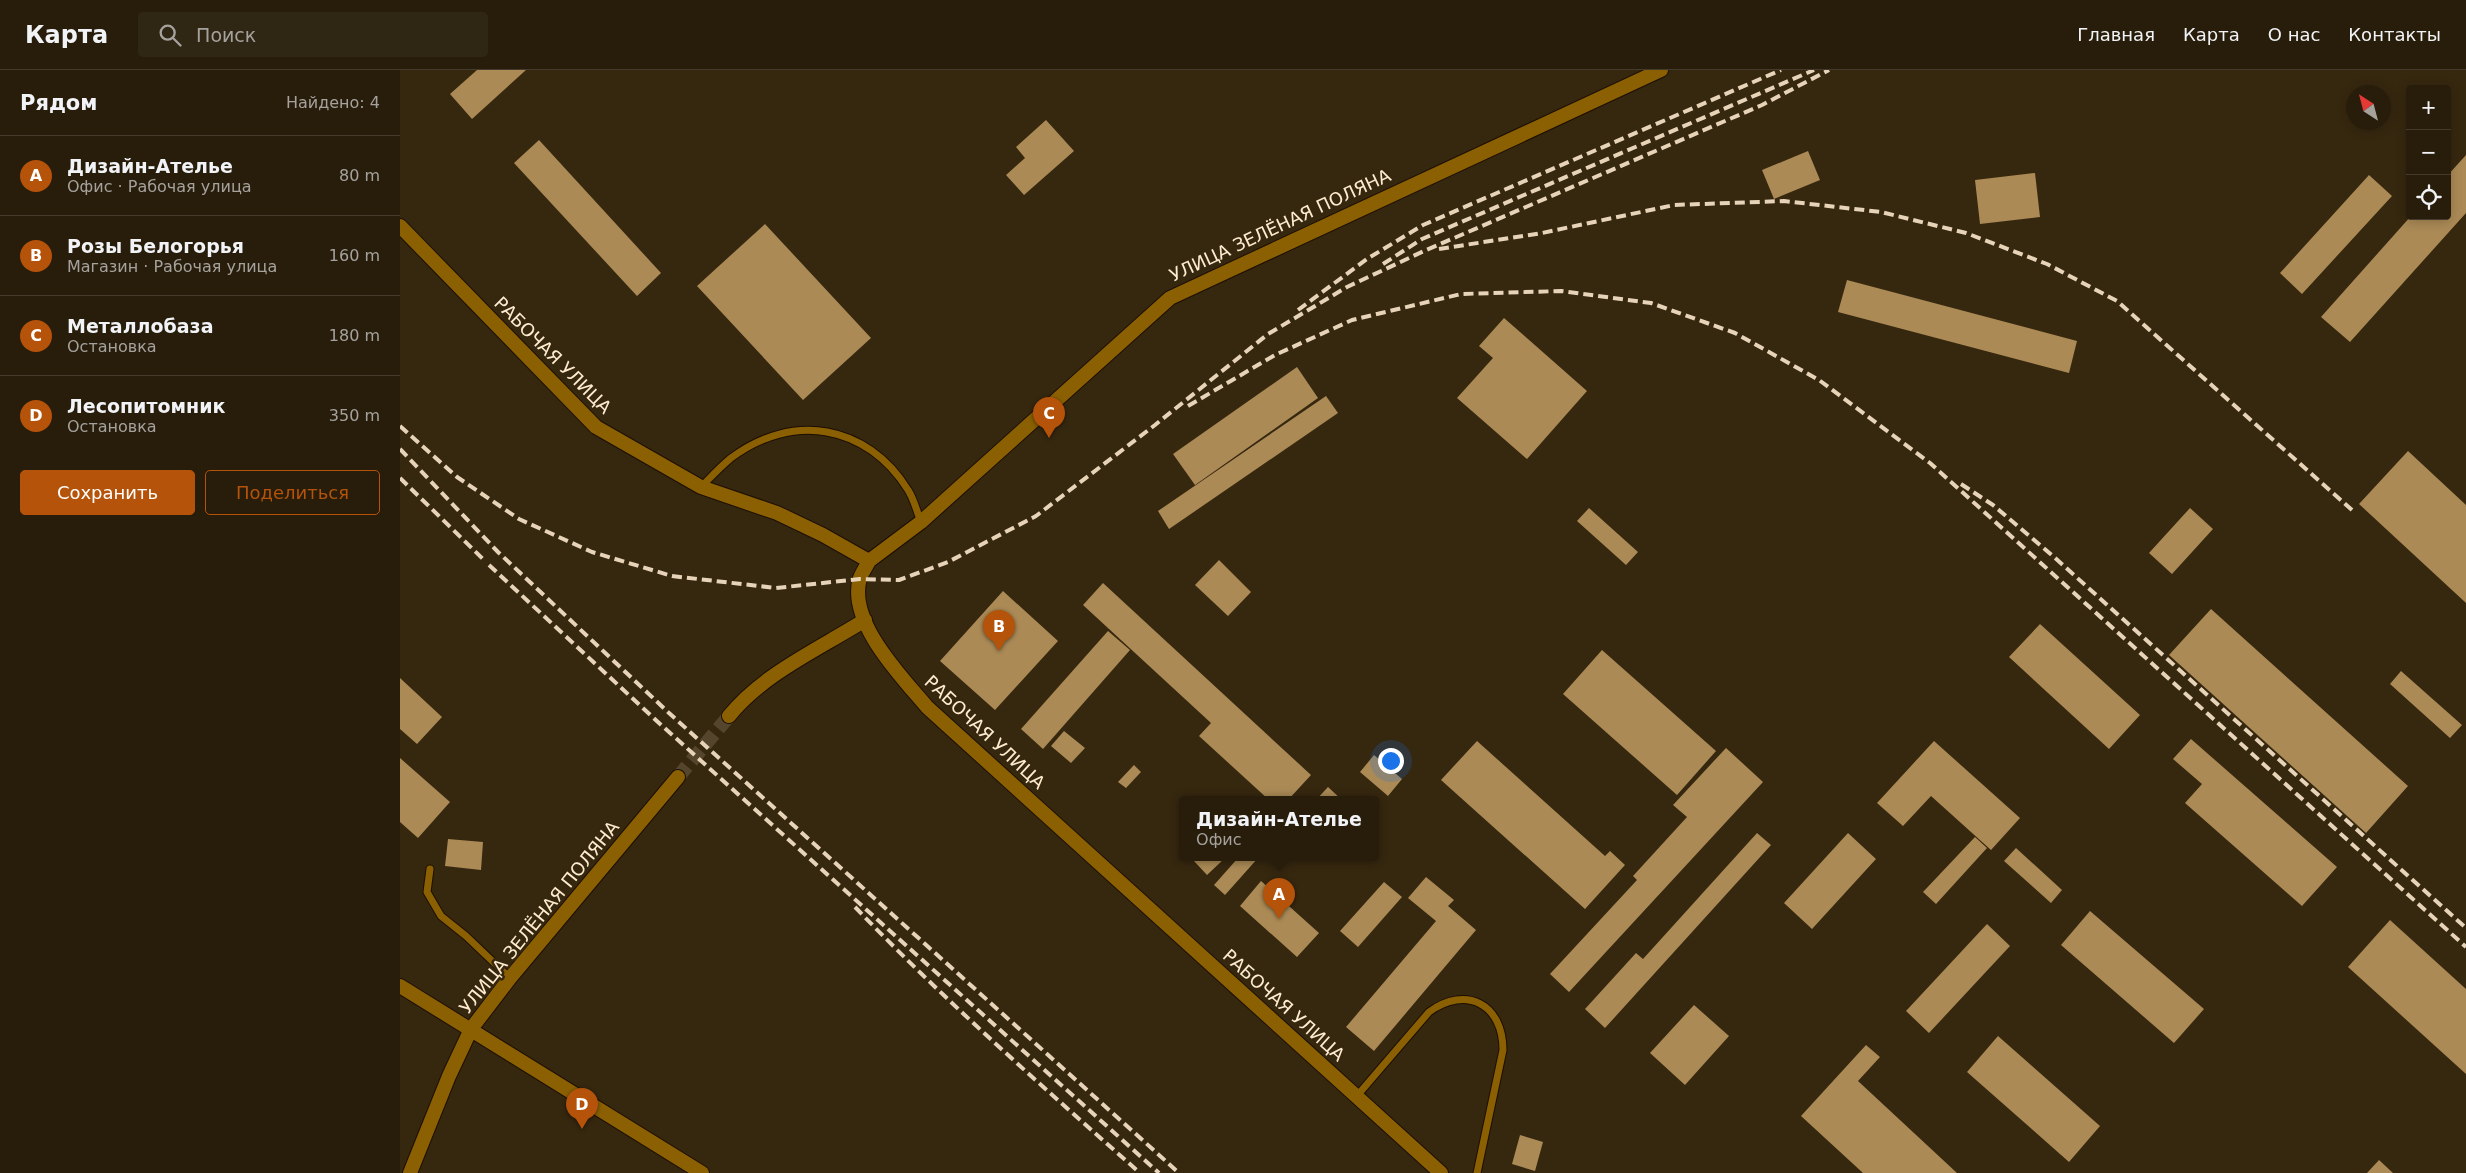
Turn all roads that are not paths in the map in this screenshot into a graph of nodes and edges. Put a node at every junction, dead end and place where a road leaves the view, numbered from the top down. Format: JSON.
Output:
{"nodes":[{"id":1,"x":1661,"y":70,"type":"edge"},
{"id":2,"x":400,"y":226,"type":"edge"},
{"id":3,"x":701,"y":487,"type":"junction"},
{"id":4,"x":921,"y":522,"type":"junction"},
{"id":5,"x":869,"y":561,"type":"junction"},
{"id":6,"x":865,"y":620,"type":"junction"},
{"id":7,"x":730,"y":716,"type":"tunnel mouth"},
{"id":8,"x":678,"y":777,"type":"tunnel mouth"},
{"id":9,"x":430,"y":869,"type":"dead end"},
{"id":10,"x":510,"y":978,"type":"junction"},
{"id":11,"x":400,"y":986,"type":"edge"},
{"id":12,"x":471,"y":1029,"type":"junction"},
{"id":13,"x":1356,"y":1097,"type":"junction"},
{"id":14,"x":410,"y":1173,"type":"edge"},
{"id":15,"x":702,"y":1173,"type":"edge"},
{"id":16,"x":1441,"y":1173,"type":"edge"},
{"id":17,"x":1477,"y":1173,"type":"edge"}],
"edges":[{"from":1,"to":4,"type":"street","name":"УЛИЦА ЗЕЛЁНАЯ ПОЛЯНА"},
{"from":2,"to":3,"type":"street","name":"РАБОЧАЯ УЛИЦА"},
{"from":3,"to":4,"type":"lane"},
{"from":3,"to":5,"type":"street","name":"РАБОЧАЯ УЛИЦА"},
{"from":4,"to":5,"type":"street","name":"УЛИЦА ЗЕЛЁНАЯ ПОЛЯНА"},
{"from":5,"to":6,"type":"street","name":"РАБОЧАЯ УЛИЦА"},
{"from":6,"to":7,"type":"street"},
{"from":6,"to":13,"type":"street","name":"РАБОЧАЯ УЛИЦА"},
{"from":8,"to":10,"type":"street","name":"УЛИЦА ЗЕЛЁНАЯ ПОЛЯНА"},
{"from":9,"to":10,"type":"lane"},
{"from":10,"to":12,"type":"street","name":"УЛИЦА ЗЕЛЁНАЯ ПОЛЯНА"},
{"from":11,"to":12,"type":"street"},
{"from":12,"to":14,"type":"street","name":"УЛИЦА ЗЕЛЁНАЯ ПОЛЯНА"},
{"from":12,"to":15,"type":"street"},
{"from":13,"to":16,"type":"street","name":"РАБОЧАЯ УЛИЦА"},
{"from":13,"to":17,"type":"lane"}]}
